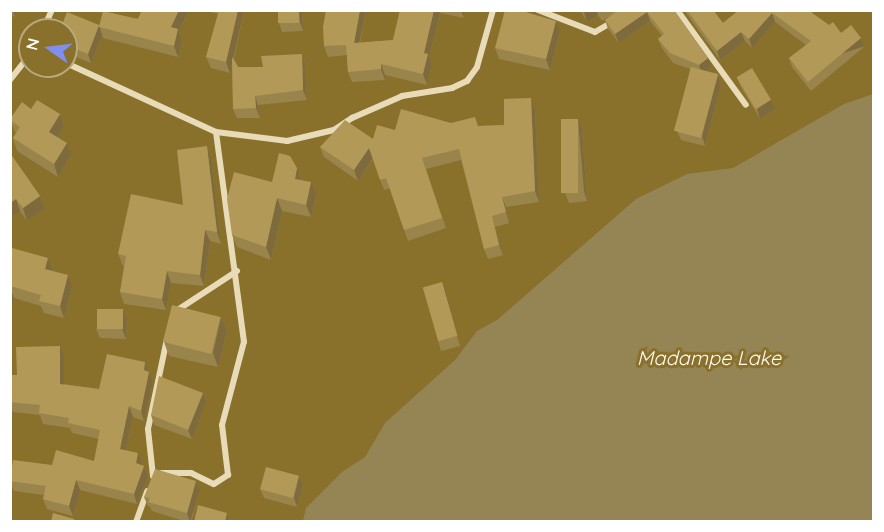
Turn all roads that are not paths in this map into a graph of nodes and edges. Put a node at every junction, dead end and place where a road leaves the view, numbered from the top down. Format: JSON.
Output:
{"nodes":[{"id":1,"x":493,"y":10,"type":"edge"},
{"id":2,"x":538,"y":10,"type":"edge"},
{"id":3,"x":677,"y":10,"type":"edge"},
{"id":4,"x":618,"y":17,"type":"edge"},
{"id":5,"x":78,"y":69,"type":"edge"},
{"id":6,"x":746,"y":105,"type":"edge"},
{"id":7,"x":216,"y":132,"type":"junction"},
{"id":8,"x":237,"y":271,"type":"junction"},
{"id":9,"x":170,"y":324,"type":"edge"},
{"id":10,"x":168,"y":334,"type":"edge"},
{"id":11,"x":154,"y":473,"type":"junction"},
{"id":12,"x":136,"y":522,"type":"edge"}],
"edges":[{"from":1,"to":7,"type":"street"},
{"from":2,"to":4,"type":"street"},
{"from":3,"to":6,"type":"street"},
{"from":5,"to":7,"type":"street"},
{"from":7,"to":8,"type":"street"},
{"from":8,"to":9,"type":"street"},
{"from":8,"to":11,"type":"street"},
{"from":10,"to":11,"type":"street"},
{"from":11,"to":12,"type":"street"}]}
